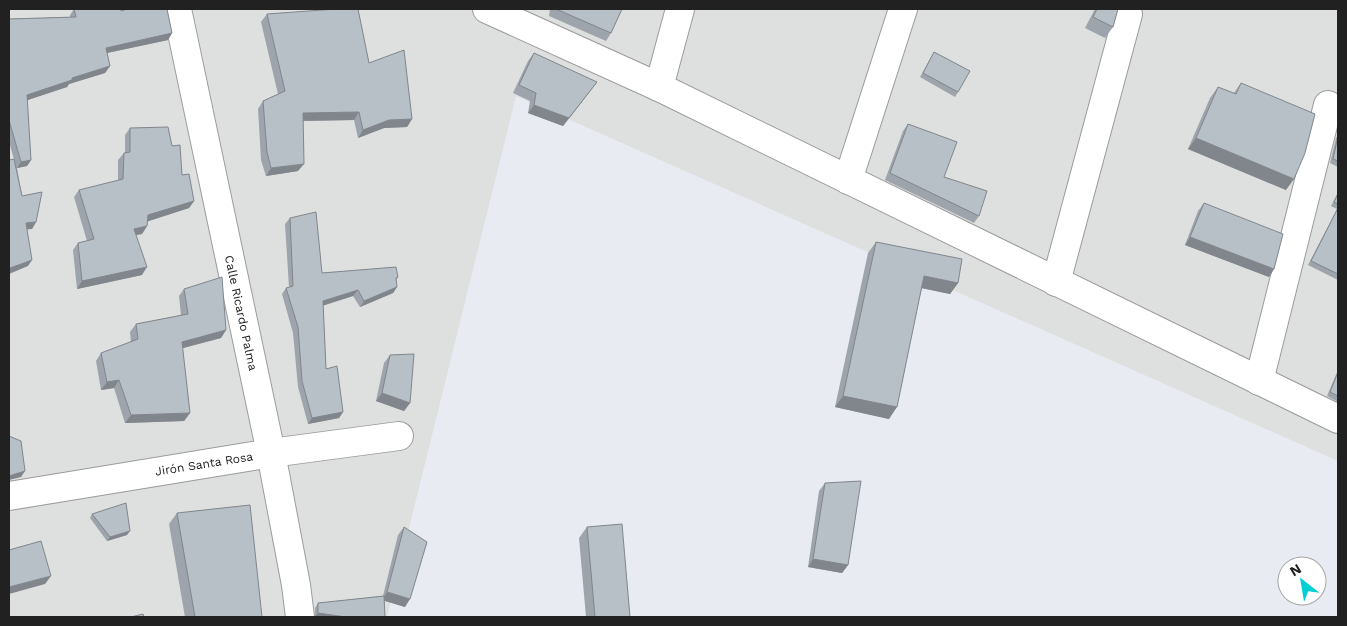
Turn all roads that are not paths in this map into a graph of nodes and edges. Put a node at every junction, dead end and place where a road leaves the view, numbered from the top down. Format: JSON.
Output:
{"nodes":[{"id":1,"x":177,"y":9,"type":"edge"},
{"id":2,"x":487,"y":9,"type":"edge"},
{"id":3,"x":680,"y":9,"type":"edge"},
{"id":4,"x":903,"y":9,"type":"edge"},
{"id":5,"x":1128,"y":14,"type":"dead end"},
{"id":6,"x":659,"y":87,"type":"junction"},
{"id":7,"x":1328,"y":105,"type":"dead end"},
{"id":8,"x":848,"y":180,"type":"junction"},
{"id":9,"x":1056,"y":282,"type":"junction"},
{"id":10,"x":1259,"y":381,"type":"junction"},
{"id":11,"x":1338,"y":419,"type":"edge"},
{"id":12,"x":399,"y":436,"type":"dead end"},
{"id":13,"x":271,"y":453,"type":"junction"},
{"id":14,"x":9,"y":496,"type":"edge"},
{"id":15,"x":300,"y":617,"type":"edge"}],
"edges":[{"from":1,"to":13,"type":"street","name":"Calle Ricardo Palma"},
{"from":2,"to":6,"type":"street"},
{"from":3,"to":6,"type":"street"},
{"from":4,"to":8,"type":"street"},
{"from":5,"to":9,"type":"street"},
{"from":6,"to":8,"type":"street"},
{"from":7,"to":10,"type":"street"},
{"from":8,"to":9,"type":"street"},
{"from":9,"to":10,"type":"street"},
{"from":10,"to":11,"type":"street"},
{"from":12,"to":13,"type":"street","name":"Jirón Santa Rosa"},
{"from":13,"to":14,"type":"street","name":"Jirón Santa Rosa"},
{"from":13,"to":15,"type":"street","name":"Calle Ricardo Palma"}]}
